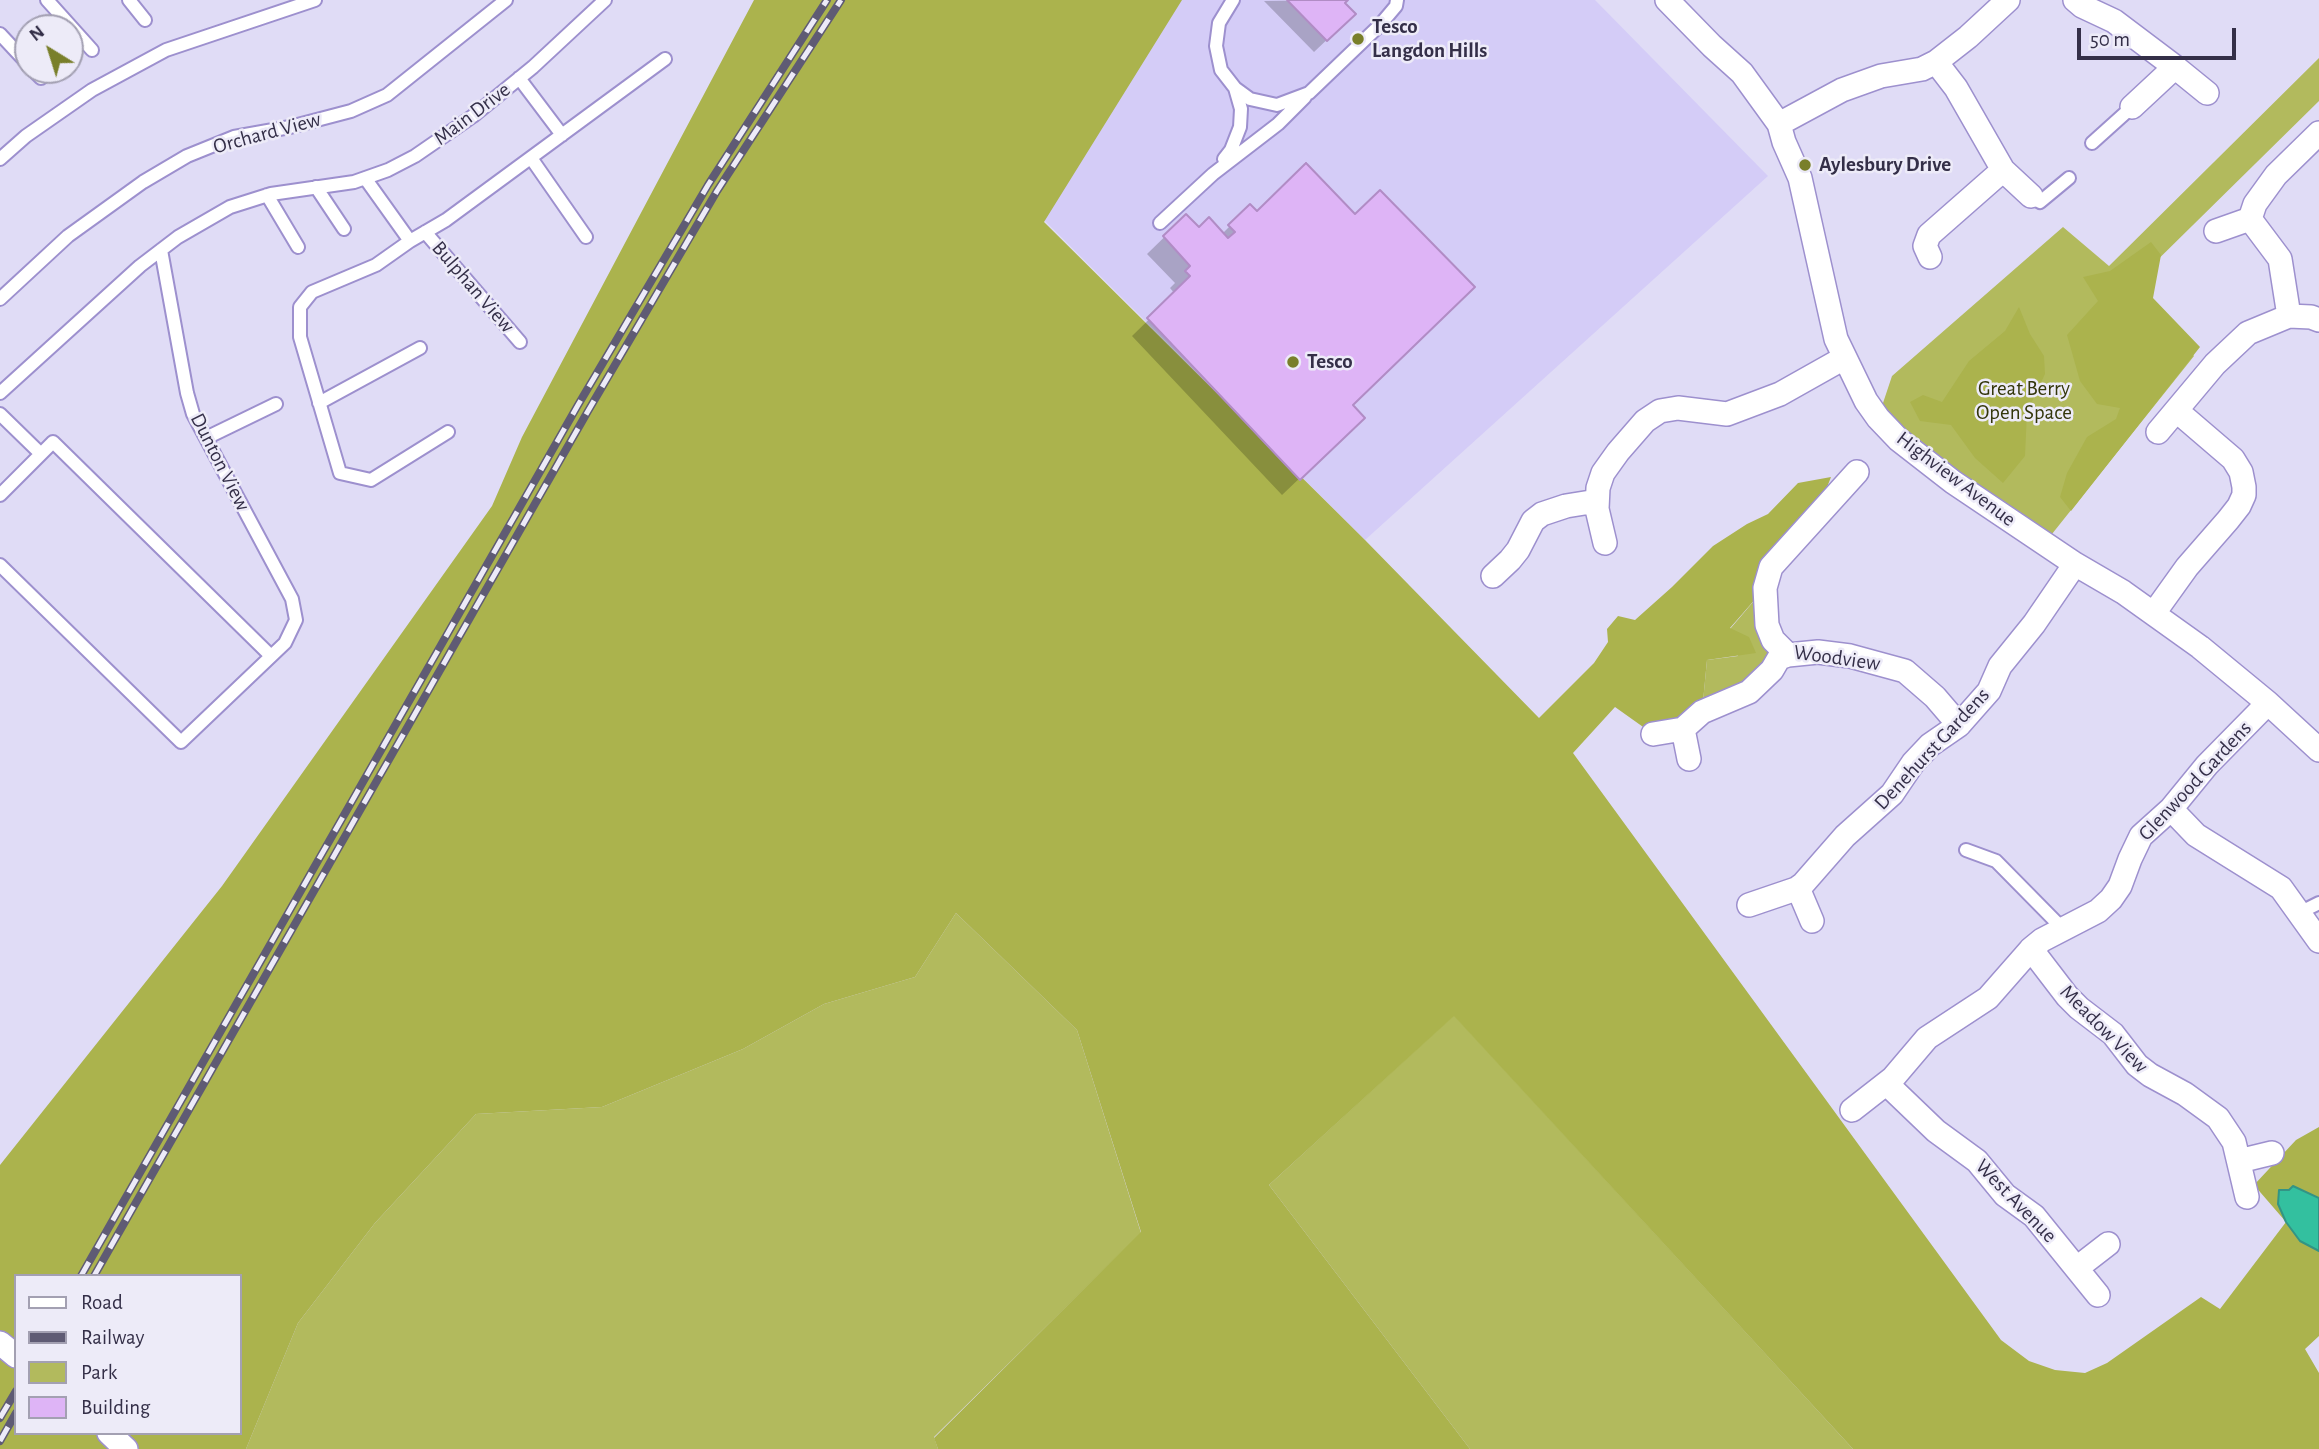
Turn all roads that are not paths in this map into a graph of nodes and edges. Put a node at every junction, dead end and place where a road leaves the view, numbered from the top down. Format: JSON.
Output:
{"nodes":[{"id":1,"x":129,"y":0,"type":"edge"},
{"id":2,"x":315,"y":0,"type":"edge"},
{"id":3,"x":506,"y":0,"type":"edge"},
{"id":4,"x":605,"y":0,"type":"edge"},
{"id":5,"x":1233,"y":0,"type":"edge"},
{"id":6,"x":1397,"y":0,"type":"edge"},
{"id":7,"x":1667,"y":0,"type":"edge"},
{"id":8,"x":2008,"y":0,"type":"edge"},
{"id":9,"x":2076,"y":0,"type":"edge"},
{"id":10,"x":56,"y":3,"type":"edge"},
{"id":11,"x":145,"y":20,"type":"dead end"},
{"id":12,"x":0,"y":34,"type":"edge"},
{"id":13,"x":14,"y":49,"type":"edge"},
{"id":14,"x":92,"y":50,"type":"dead end"},
{"id":15,"x":665,"y":59,"type":"dead end"},
{"id":16,"x":1936,"y":62,"type":"junction"},
{"id":17,"x":2175,"y":67,"type":"junction"},
{"id":18,"x":519,"y":78,"type":"junction"},
{"id":19,"x":1236,"y":88,"type":"junction"},
{"id":20,"x":1309,"y":93,"type":"junction"},
{"id":21,"x":2207,"y":93,"type":"dead end"},
{"id":22,"x":2132,"y":107,"type":"joint"},
{"id":23,"x":1779,"y":124,"type":"junction"},
{"id":24,"x":2319,"y":132,"type":"edge"},
{"id":25,"x":562,"y":135,"type":"junction"},
{"id":26,"x":2092,"y":143,"type":"dead end"},
{"id":27,"x":531,"y":158,"type":"junction"},
{"id":28,"x":0,"y":159,"type":"edge"},
{"id":29,"x":2003,"y":170,"type":"junction"},
{"id":30,"x":1213,"y":173,"type":"junction"},
{"id":31,"x":365,"y":178,"type":"junction"},
{"id":32,"x":2069,"y":178,"type":"dead end"},
{"id":33,"x":316,"y":187,"type":"junction"},
{"id":34,"x":267,"y":195,"type":"junction"},
{"id":35,"x":2031,"y":197,"type":"joint"},
{"id":36,"x":2250,"y":219,"type":"junction"},
{"id":37,"x":1160,"y":223,"type":"dead end"},
{"id":38,"x":344,"y":229,"type":"dead end"},
{"id":39,"x":2216,"y":231,"type":"dead end"},
{"id":40,"x":425,"y":232,"type":"junction"},
{"id":41,"x":586,"y":237,"type":"dead end"},
{"id":42,"x":410,"y":241,"type":"junction"},
{"id":43,"x":298,"y":247,"type":"dead end"},
{"id":44,"x":161,"y":250,"type":"junction"},
{"id":45,"x":1930,"y":257,"type":"dead end"},
{"id":46,"x":0,"y":299,"type":"edge"},
{"id":47,"x":2289,"y":316,"type":"junction"},
{"id":48,"x":2319,"y":320,"type":"edge"},
{"id":49,"x":520,"y":342,"type":"dead end"},
{"id":50,"x":420,"y":348,"type":"dead end"},
{"id":51,"x":1844,"y":358,"type":"junction"},
{"id":52,"x":0,"y":393,"type":"edge"},
{"id":53,"x":319,"y":403,"type":"junction"},
{"id":54,"x":276,"y":404,"type":"dead end"},
{"id":55,"x":2177,"y":411,"type":"junction"},
{"id":56,"x":0,"y":414,"type":"edge"},
{"id":57,"x":448,"y":432,"type":"dead end"},
{"id":58,"x":2158,"y":432,"type":"dead end"},
{"id":59,"x":206,"y":438,"type":"junction"},
{"id":60,"x":41,"y":454,"type":"junction"},
{"id":61,"x":1857,"y":472,"type":"dead end"},
{"id":62,"x":2,"y":488,"type":"edge"},
{"id":63,"x":1597,"y":501,"type":"junction"},
{"id":64,"x":1605,"y":543,"type":"dead end"},
{"id":65,"x":2075,"y":564,"type":"junction"},
{"id":66,"x":0,"y":565,"type":"edge"},
{"id":67,"x":1493,"y":576,"type":"dead end"},
{"id":68,"x":2154,"y":613,"type":"junction"},
{"id":69,"x":1788,"y":655,"type":"junction"},
{"id":70,"x":271,"y":656,"type":"junction"},
{"id":71,"x":2268,"y":703,"type":"junction"},
{"id":72,"x":1959,"y":724,"type":"junction"},
{"id":73,"x":1683,"y":729,"type":"junction"},
{"id":74,"x":1653,"y":734,"type":"dead end"},
{"id":75,"x":2319,"y":750,"type":"edge"},
{"id":76,"x":1689,"y":759,"type":"dead end"},
{"id":77,"x":2171,"y":809,"type":"junction"},
{"id":78,"x":1966,"y":850,"type":"dead end"},
{"id":79,"x":1798,"y":888,"type":"junction"},
{"id":80,"x":1749,"y":905,"type":"dead end"},
{"id":81,"x":2309,"y":908,"type":"edge"},
{"id":82,"x":1812,"y":921,"type":"dead end"},
{"id":83,"x":2063,"y":929,"type":"junction"},
{"id":84,"x":2319,"y":942,"type":"edge"},
{"id":85,"x":2031,"y":949,"type":"junction"},
{"id":86,"x":1887,"y":1083,"type":"junction"},
{"id":87,"x":1852,"y":1110,"type":"dead end"},
{"id":88,"x":2272,"y":1153,"type":"dead end"},
{"id":89,"x":2239,"y":1161,"type":"junction"},
{"id":90,"x":2247,"y":1197,"type":"dead end"},
{"id":91,"x":2108,"y":1244,"type":"dead end"},
{"id":92,"x":2077,"y":1268,"type":"junction"},
{"id":93,"x":2098,"y":1295,"type":"dead end"},
{"id":94,"x":0,"y":1343,"type":"edge"},
{"id":95,"x":14,"y":1354,"type":"edge"},
{"id":96,"x":111,"y":1435,"type":"edge"},
{"id":97,"x":126,"y":1449,"type":"edge"}],
"edges":[{"from":1,"to":11,"type":"lane"},
{"from":2,"to":28,"type":"lane"},
{"from":3,"to":46,"type":"lane","name":"Orchard View"},
{"from":4,"to":18,"type":"lane","name":"Main Drive"},
{"from":5,"to":19,"type":"lane"},
{"from":6,"to":20,"type":"lane"},
{"from":7,"to":23,"type":"street","name":"Highview Avenue"},
{"from":8,"to":16,"type":"street"},
{"from":9,"to":17,"type":"street"},
{"from":10,"to":14,"type":"lane"},
{"from":12,"to":13,"type":"lane"},
{"from":15,"to":25,"type":"lane","name":"Bulphan View"},
{"from":16,"to":23,"type":"street"},
{"from":16,"to":29,"type":"street"},
{"from":17,"to":21,"type":"street"},
{"from":17,"to":22,"type":"street"},
{"from":18,"to":25,"type":"lane"},
{"from":18,"to":31,"type":"lane","name":"Main Drive"},
{"from":19,"to":20,"type":"lane"},
{"from":19,"to":30,"type":"lane"},
{"from":20,"to":30,"type":"lane"},
{"from":22,"to":26,"type":"lane"},
{"from":23,"to":51,"type":"street","name":"Highview Avenue"},
{"from":24,"to":36,"type":"street"},
{"from":25,"to":27,"type":"lane","name":"Bulphan View"},
{"from":27,"to":40,"type":"lane","name":"Bulphan View"},
{"from":27,"to":41,"type":"lane"},
{"from":29,"to":35,"type":"street"},
{"from":29,"to":45,"type":"street"},
{"from":30,"to":37,"type":"lane"},
{"from":31,"to":33,"type":"lane","name":"Main Drive"},
{"from":31,"to":42,"type":"lane"},
{"from":32,"to":35,"type":"lane"},
{"from":33,"to":34,"type":"lane","name":"Main Drive"},
{"from":33,"to":38,"type":"lane"},
{"from":34,"to":43,"type":"lane"},
{"from":34,"to":44,"type":"lane","name":"Main Drive"},
{"from":36,"to":39,"type":"street"},
{"from":36,"to":47,"type":"street"},
{"from":40,"to":42,"type":"lane","name":"Bulphan View"},
{"from":40,"to":49,"type":"lane","name":"Bulphan View"},
{"from":42,"to":53,"type":"lane","name":"Bulphan View"},
{"from":44,"to":52,"type":"lane","name":"Main Drive"},
{"from":44,"to":59,"type":"lane","name":"Dunton View"},
{"from":47,"to":48,"type":"street"},
{"from":47,"to":55,"type":"street"},
{"from":50,"to":53,"type":"lane"},
{"from":51,"to":63,"type":"street"},
{"from":51,"to":65,"type":"street","name":"Highview Avenue"},
{"from":53,"to":57,"type":"lane","name":"Bulphan View"},
{"from":54,"to":59,"type":"lane"},
{"from":55,"to":58,"type":"street"},
{"from":55,"to":68,"type":"street"},
{"from":56,"to":60,"type":"lane"},
{"from":59,"to":70,"type":"lane","name":"Dunton View"},
{"from":60,"to":62,"type":"lane"},
{"from":60,"to":70,"type":"lane"},
{"from":61,"to":69,"type":"street","name":"Woodview"},
{"from":63,"to":64,"type":"street"},
{"from":63,"to":67,"type":"street"},
{"from":65,"to":68,"type":"street","name":"Highview Avenue"},
{"from":65,"to":72,"type":"street","name":"Denehurst Gardens"},
{"from":66,"to":70,"type":"lane","name":"Dunton View"},
{"from":68,"to":71,"type":"street","name":"Highview Avenue"},
{"from":69,"to":72,"type":"street","name":"Woodview"},
{"from":69,"to":73,"type":"street"},
{"from":71,"to":75,"type":"street","name":"Highview Avenue"},
{"from":71,"to":77,"type":"street","name":"Glenwood Gardens"},
{"from":72,"to":79,"type":"street","name":"Denehurst Gardens"},
{"from":73,"to":74,"type":"street"},
{"from":73,"to":76,"type":"street"},
{"from":77,"to":81,"type":"street"},
{"from":77,"to":83,"type":"street","name":"Glenwood Gardens"},
{"from":78,"to":83,"type":"lane"},
{"from":79,"to":80,"type":"street","name":"Denehurst Gardens"},
{"from":79,"to":82,"type":"street"},
{"from":81,"to":84,"type":"street"},
{"from":83,"to":85,"type":"street","name":"Glenwood Gardens"},
{"from":85,"to":86,"type":"street","name":"Glenwood Gardens"},
{"from":85,"to":89,"type":"street","name":"Meadow View"},
{"from":86,"to":87,"type":"street","name":"Glenwood Gardens"},
{"from":86,"to":92,"type":"street","name":"West Avenue"},
{"from":88,"to":89,"type":"street"},
{"from":89,"to":90,"type":"street","name":"Meadow View"},
{"from":91,"to":92,"type":"street"},
{"from":92,"to":93,"type":"street","name":"West Avenue"},
{"from":94,"to":95,"type":"street"},
{"from":96,"to":97,"type":"street"}]}
